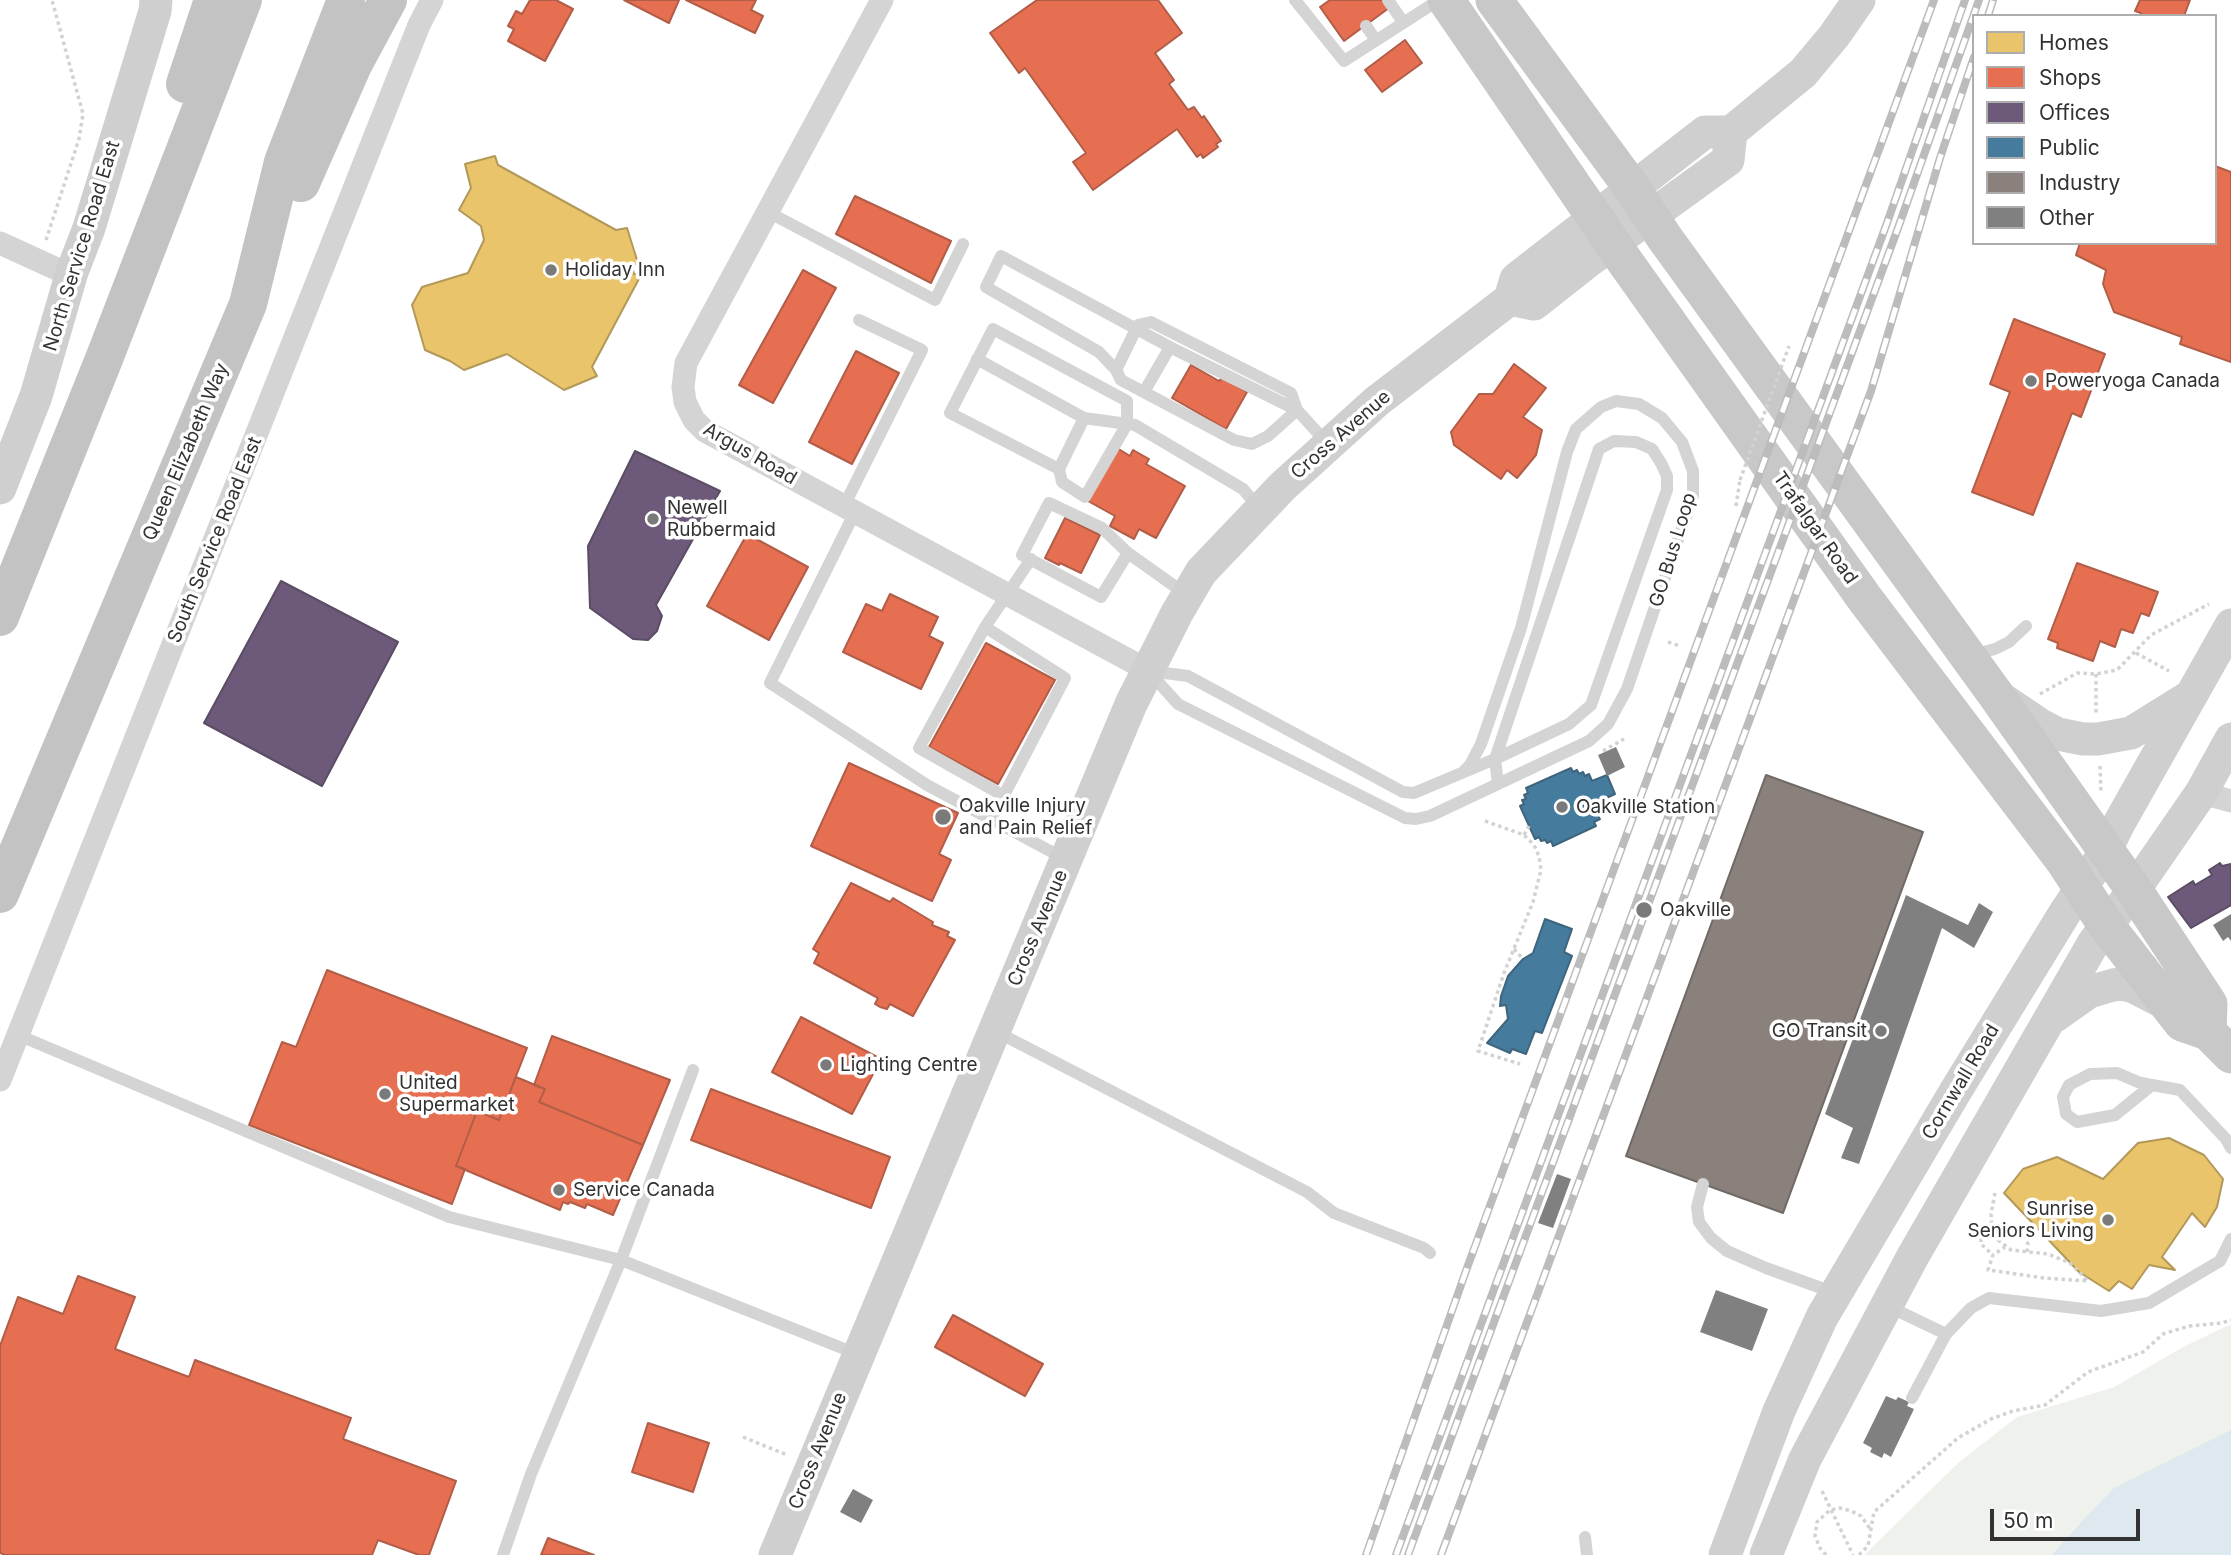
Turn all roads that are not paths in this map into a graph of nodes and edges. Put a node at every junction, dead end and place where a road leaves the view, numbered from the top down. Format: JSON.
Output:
{"nodes":[{"id":1,"x":156,"y":0,"type":"edge"},
{"id":2,"x":213,"y":0,"type":"edge"},
{"id":3,"x":243,"y":0,"type":"edge"},
{"id":4,"x":346,"y":0,"type":"edge"},
{"id":5,"x":388,"y":0,"type":"edge"},
{"id":6,"x":432,"y":0,"type":"edge"},
{"id":7,"x":882,"y":0,"type":"edge"},
{"id":8,"x":1295,"y":0,"type":"edge"},
{"id":9,"x":1388,"y":0,"type":"edge"},
{"id":10,"x":1439,"y":0,"type":"edge"},
{"id":11,"x":1446,"y":0,"type":"edge"},
{"id":12,"x":1494,"y":0,"type":"edge"},
{"id":13,"x":1859,"y":0,"type":"edge"},
{"id":14,"x":1403,"y":22,"type":"junction"},
{"id":15,"x":1366,"y":26,"type":"dead end"},
{"id":16,"x":1376,"y":40,"type":"junction"},
{"id":17,"x":1641,"y":202,"type":"junction"},
{"id":18,"x":768,"y":212,"type":"junction"},
{"id":19,"x":1605,"y":230,"type":"junction"},
{"id":20,"x":0,"y":243,"type":"edge"},
{"id":21,"x":963,"y":244,"type":"dead end"},
{"id":22,"x":72,"y":272,"type":"junction"},
{"id":23,"x":248,"y":304,"type":"junction"},
{"id":24,"x":859,"y":320,"type":"dead end"},
{"id":25,"x":1136,"y":330,"type":"junction"},
{"id":26,"x":1170,"y":347,"type":"junction"},
{"id":27,"x":104,"y":359,"type":"junction"},
{"id":28,"x":977,"y":359,"type":"junction"},
{"id":29,"x":1116,"y":370,"type":"junction"},
{"id":30,"x":1144,"y":392,"type":"junction"},
{"id":31,"x":1297,"y":410,"type":"junction"},
{"id":32,"x":1084,"y":418,"type":"junction"},
{"id":33,"x":1127,"y":424,"type":"junction"},
{"id":34,"x":1329,"y":445,"type":"junction"},
{"id":35,"x":1059,"y":469,"type":"junction"},
{"id":36,"x":0,"y":488,"type":"edge"},
{"id":37,"x":849,"y":509,"type":"junction"},
{"id":38,"x":1260,"y":510,"type":"junction"},
{"id":39,"x":1128,"y":554,"type":"junction"},
{"id":40,"x":1031,"y":559,"type":"junction"},
{"id":41,"x":1007,"y":594,"type":"junction"},
{"id":42,"x":1187,"y":596,"type":"junction"},
{"id":43,"x":2220,"y":615,"type":"edge"},
{"id":44,"x":0,"y":617,"type":"edge"},
{"id":45,"x":2026,"y":626,"type":"dead end"},
{"id":46,"x":985,"y":627,"type":"junction"},
{"id":47,"x":1968,"y":656,"type":"junction"},
{"id":48,"x":1149,"y":671,"type":"junction"},
{"id":49,"x":2194,"y":694,"type":"junction"},
{"id":50,"x":1996,"y":695,"type":"junction"},
{"id":51,"x":2231,"y":739,"type":"edge"},
{"id":52,"x":1496,"y":759,"type":"junction"},
{"id":53,"x":1464,"y":771,"type":"junction"},
{"id":54,"x":1498,"y":784,"type":"junction"},
{"id":55,"x":1004,"y":796,"type":"junction"},
{"id":56,"x":2216,"y":797,"type":"edge"},
{"id":57,"x":991,"y":820,"type":"junction"},
{"id":58,"x":2105,"y":852,"type":"junction"},
{"id":59,"x":1066,"y":860,"type":"junction"},
{"id":60,"x":2081,"y":888,"type":"junction"},
{"id":61,"x":2134,"y":890,"type":"junction"},
{"id":62,"x":0,"y":894,"type":"edge"},
{"id":63,"x":2106,"y":925,"type":"junction"},
{"id":64,"x":2165,"y":1003,"type":"junction"},
{"id":65,"x":2047,"y":1021,"type":"junction"},
{"id":66,"x":995,"y":1031,"type":"junction"},
{"id":67,"x":18,"y":1035,"type":"junction"},
{"id":68,"x":2220,"y":1044,"type":"edge"},
{"id":69,"x":693,"y":1070,"type":"dead end"},
{"id":70,"x":0,"y":1080,"type":"edge"},
{"id":71,"x":2152,"y":1085,"type":"junction"},
{"id":72,"x":2231,"y":1148,"type":"edge"},
{"id":73,"x":1703,"y":1184,"type":"dead end"},
{"id":74,"x":2231,"y":1239,"type":"edge"},
{"id":75,"x":1430,"y":1253,"type":"dead end"},
{"id":76,"x":621,"y":1260,"type":"junction"},
{"id":77,"x":1836,"y":1294,"type":"junction"},
{"id":78,"x":1883,"y":1309,"type":"junction"},
{"id":79,"x":1946,"y":1334,"type":"junction"},
{"id":80,"x":858,"y":1355,"type":"junction"},
{"id":81,"x":1912,"y":1398,"type":"dead end"},
{"id":82,"x":1585,"y":1537,"type":"dead end"},
{"id":83,"x":503,"y":1555,"type":"edge"},
{"id":84,"x":775,"y":1555,"type":"edge"},
{"id":85,"x":1587,"y":1555,"type":"edge"},
{"id":86,"x":1725,"y":1555,"type":"edge"},
{"id":87,"x":1766,"y":1555,"type":"edge"}],
"edges":[{"from":1,"to":22,"type":"street","name":"North Service Road East"},
{"from":2,"to":27,"type":"highway"},
{"from":3,"to":27,"type":"highway"},
{"from":4,"to":23,"type":"highway","name":"Queen Elizabeth Way"},
{"from":5,"to":23,"type":"highway"},
{"from":6,"to":67,"type":"street","name":"South Service Road East"},
{"from":7,"to":18,"type":"street","name":"Argus Road"},
{"from":8,"to":16,"type":"lane"},
{"from":9,"to":14,"type":"lane"},
{"from":10,"to":14,"type":"lane"},
{"from":11,"to":19,"type":"main road","name":"Trafalgar Road"},
{"from":12,"to":17,"type":"main road","name":"Trafalgar Road"},
{"from":13,"to":17,"type":"street"},
{"from":14,"to":16,"type":"lane"},
{"from":15,"to":16,"type":"lane"},
{"from":17,"to":19,"type":"street","name":"Cross Avenue"},
{"from":17,"to":47,"type":"main road","name":"Trafalgar Road"},
{"from":18,"to":21,"type":"lane"},
{"from":18,"to":37,"type":"street","name":"Argus Road"},
{"from":19,"to":34,"type":"street","name":"Cross Avenue"},
{"from":19,"to":60,"type":"main road","name":"Trafalgar Road"},
{"from":20,"to":22,"type":"street"},
{"from":22,"to":36,"type":"street","name":"North Service Road East"},
{"from":23,"to":62,"type":"highway","name":"Queen Elizabeth Way"},
{"from":24,"to":37,"type":"lane"},
{"from":25,"to":26,"type":"lane"},
{"from":25,"to":29,"type":"lane"},
{"from":25,"to":29,"type":"lane"},
{"from":25,"to":31,"type":"lane"},
{"from":26,"to":30,"type":"lane"},
{"from":26,"to":31,"type":"lane"},
{"from":27,"to":44,"type":"highway"},
{"from":28,"to":32,"type":"lane"},
{"from":28,"to":33,"type":"lane"},
{"from":28,"to":35,"type":"lane"},
{"from":29,"to":30,"type":"lane"},
{"from":30,"to":31,"type":"lane"},
{"from":31,"to":34,"type":"lane"},
{"from":32,"to":33,"type":"lane"},
{"from":32,"to":35,"type":"lane"},
{"from":33,"to":35,"type":"lane"},
{"from":33,"to":38,"type":"lane"},
{"from":34,"to":38,"type":"street","name":"Cross Avenue"},
{"from":37,"to":41,"type":"street","name":"Argus Road"},
{"from":37,"to":57,"type":"lane"},
{"from":38,"to":42,"type":"street","name":"Cross Avenue"},
{"from":39,"to":40,"type":"lane"},
{"from":39,"to":40,"type":"lane"},
{"from":39,"to":42,"type":"lane"},
{"from":40,"to":41,"type":"lane"},
{"from":41,"to":46,"type":"lane"},
{"from":41,"to":48,"type":"street","name":"Argus Road"},
{"from":42,"to":48,"type":"street","name":"Cross Avenue"},
{"from":43,"to":49,"type":"street","name":"Cornwall Road"},
{"from":45,"to":47,"type":"lane"},
{"from":46,"to":55,"type":"lane"},
{"from":46,"to":55,"type":"lane"},
{"from":47,"to":50,"type":"main road","name":"Trafalgar Road"},
{"from":48,"to":53,"type":"lane"},
{"from":48,"to":54,"type":"lane","name":"GO Bus Loop"},
{"from":48,"to":59,"type":"street","name":"Cross Avenue"},
{"from":49,"to":50,"type":"street"},
{"from":49,"to":58,"type":"street","name":"Cornwall Road"},
{"from":50,"to":58,"type":"main road","name":"Trafalgar Road"},
{"from":51,"to":56,"type":"street"},
{"from":52,"to":52,"type":"lane"},
{"from":52,"to":53,"type":"lane"},
{"from":52,"to":54,"type":"lane"},
{"from":53,"to":54,"type":"lane","name":"GO Bus Loop"},
{"from":55,"to":57,"type":"lane"},
{"from":56,"to":61,"type":"street"},
{"from":57,"to":59,"type":"lane"},
{"from":58,"to":60,"type":"street","name":"Cornwall Road"},
{"from":58,"to":61,"type":"main road","name":"Trafalgar Road"},
{"from":59,"to":66,"type":"street","name":"Cross Avenue"},
{"from":60,"to":63,"type":"main road","name":"Trafalgar Road"},
{"from":60,"to":77,"type":"street","name":"Cornwall Road"},
{"from":61,"to":63,"type":"street"},
{"from":61,"to":68,"type":"main road","name":"Trafalgar Road"},
{"from":63,"to":64,"type":"main road","name":"Trafalgar Road"},
{"from":63,"to":65,"type":"street"},
{"from":64,"to":65,"type":"street"},
{"from":64,"to":68,"type":"main road","name":"Trafalgar Road"},
{"from":65,"to":78,"type":"street"},
{"from":66,"to":75,"type":"lane"},
{"from":66,"to":80,"type":"street","name":"Cross Avenue"},
{"from":67,"to":70,"type":"street","name":"South Service Road East"},
{"from":67,"to":76,"type":"lane"},
{"from":69,"to":76,"type":"lane"},
{"from":71,"to":71,"type":"lane"},
{"from":71,"to":72,"type":"lane"},
{"from":73,"to":77,"type":"lane"},
{"from":74,"to":79,"type":"lane"},
{"from":76,"to":80,"type":"lane"},
{"from":76,"to":83,"type":"lane"},
{"from":77,"to":78,"type":"street"},
{"from":77,"to":86,"type":"street","name":"Cornwall Road"},
{"from":78,"to":79,"type":"lane"},
{"from":78,"to":87,"type":"street"},
{"from":79,"to":81,"type":"lane"},
{"from":80,"to":84,"type":"street","name":"Cross Avenue"},
{"from":82,"to":85,"type":"lane"}]}
